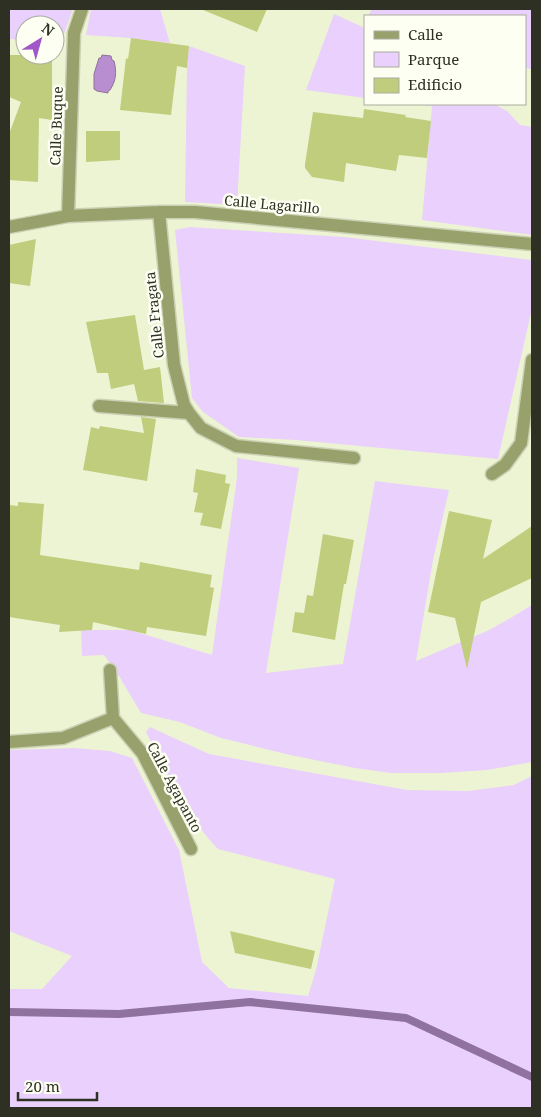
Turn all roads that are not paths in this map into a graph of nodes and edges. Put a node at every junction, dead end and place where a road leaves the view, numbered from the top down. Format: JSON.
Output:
{"nodes":[{"id":1,"x":82,"y":9,"type":"edge"},
{"id":2,"x":159,"y":212,"type":"junction"},
{"id":3,"x":68,"y":216,"type":"junction"},
{"id":4,"x":9,"y":227,"type":"edge"},
{"id":5,"x":532,"y":244,"type":"edge"},
{"id":6,"x":532,"y":360,"type":"edge"},
{"id":7,"x":99,"y":406,"type":"dead end"},
{"id":8,"x":189,"y":413,"type":"junction"},
{"id":9,"x":354,"y":458,"type":"dead end"},
{"id":10,"x":492,"y":474,"type":"dead end"},
{"id":11,"x":110,"y":670,"type":"dead end"},
{"id":12,"x":113,"y":718,"type":"junction"},
{"id":13,"x":9,"y":742,"type":"edge"},
{"id":14,"x":191,"y":849,"type":"dead end"}],
"edges":[{"from":1,"to":3,"type":"street","name":"Calle Buque"},
{"from":2,"to":3,"type":"street","name":"Calle Lagarillo"},
{"from":2,"to":5,"type":"street","name":"Calle Lagarillo"},
{"from":2,"to":8,"type":"street","name":"Calle Fragata"},
{"from":3,"to":4,"type":"street","name":"Calle Lagarillo"},
{"from":6,"to":10,"type":"street"},
{"from":7,"to":8,"type":"street"},
{"from":8,"to":9,"type":"street","name":"Calle Fragata"},
{"from":11,"to":12,"type":"street"},
{"from":12,"to":13,"type":"street"},
{"from":12,"to":14,"type":"street","name":"Calle Agapanto"}]}
